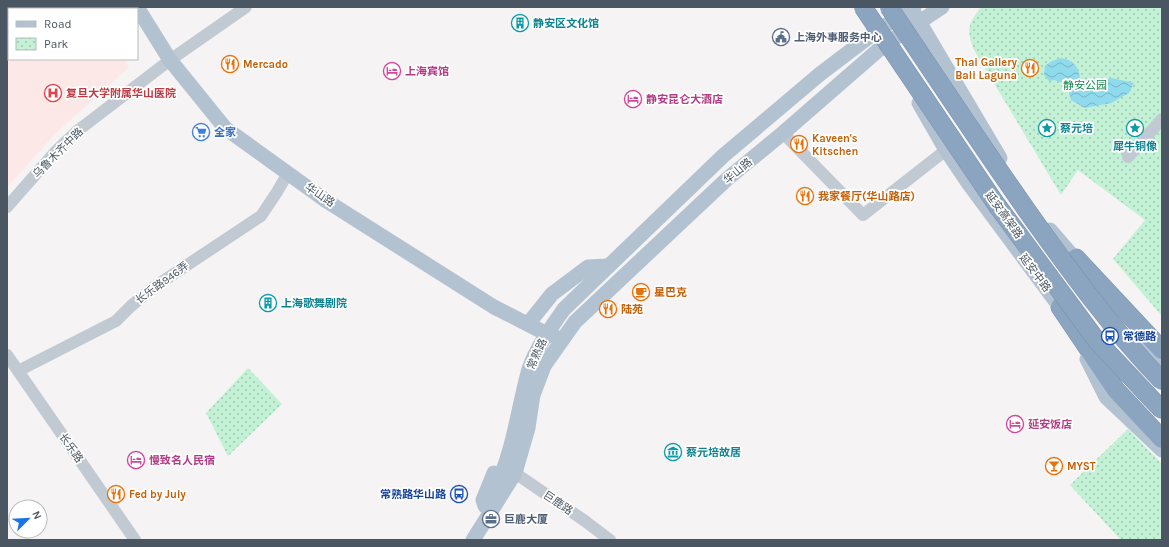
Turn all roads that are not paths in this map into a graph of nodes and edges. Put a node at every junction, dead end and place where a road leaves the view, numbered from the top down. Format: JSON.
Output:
{"nodes":[{"id":1,"x":138,"y":7,"type":"edge"},
{"id":2,"x":246,"y":7,"type":"edge"},
{"id":3,"x":853,"y":7,"type":"edge"},
{"id":4,"x":863,"y":7,"type":"edge"},
{"id":5,"x":888,"y":7,"type":"edge"},
{"id":6,"x":912,"y":7,"type":"edge"},
{"id":7,"x":942,"y":7,"type":"edge"},
{"id":8,"x":919,"y":22,"type":"junction"},
{"id":9,"x":874,"y":33,"type":"junction"},
{"id":10,"x":884,"y":46,"type":"junction"},
{"id":11,"x":170,"y":60,"type":"junction"},
{"id":12,"x":1162,"y":119,"type":"edge"},
{"id":13,"x":783,"y":133,"type":"junction"},
{"id":14,"x":946,"y":150,"type":"junction"},
{"id":15,"x":1128,"y":157,"type":"dead end"},
{"id":16,"x":288,"y":173,"type":"junction"},
{"id":17,"x":7,"y":207,"type":"edge"},
{"id":18,"x":1076,"y":258,"type":"junction"},
{"id":19,"x":608,"y":266,"type":"junction"},
{"id":20,"x":1060,"y":307,"type":"junction"},
{"id":21,"x":528,"y":324,"type":"junction"},
{"id":22,"x":547,"y":334,"type":"junction"},
{"id":23,"x":563,"y":340,"type":"junction"},
{"id":24,"x":1162,"y":346,"type":"edge"},
{"id":25,"x":1162,"y":350,"type":"edge"},
{"id":26,"x":7,"y":355,"type":"edge"},
{"id":27,"x":1162,"y":362,"type":"edge"},
{"id":28,"x":18,"y":371,"type":"junction"},
{"id":29,"x":1162,"y":381,"type":"edge"},
{"id":30,"x":1162,"y":410,"type":"edge"},
{"id":31,"x":1162,"y":418,"type":"edge"},
{"id":32,"x":1162,"y":439,"type":"edge"},
{"id":33,"x":1162,"y":450,"type":"edge"},
{"id":34,"x":509,"y":472,"type":"junction"},
{"id":35,"x":485,"y":506,"type":"junction"},
{"id":36,"x":135,"y":540,"type":"edge"},
{"id":37,"x":462,"y":540,"type":"edge"},
{"id":38,"x":473,"y":540,"type":"edge"},
{"id":39,"x":610,"y":540,"type":"edge"}],
"edges":[{"from":1,"to":11,"type":"main road","name":"华山路"},
{"from":2,"to":11,"type":"street","name":"乌鲁木齐中路"},
{"from":3,"to":9,"type":"main road","name":"延安中路"},
{"from":4,"to":30,"type":"highway","name":"延安高架路","bridge":true},
{"from":5,"to":29,"type":"highway","name":"延安高架路","bridge":true},
{"from":6,"to":8,"type":"main road"},
{"from":6,"to":9,"type":"main road","name":"华山路"},
{"from":7,"to":8,"type":"main road","name":"华山路"},
{"from":8,"to":10,"type":"main road","name":"华山路"},
{"from":8,"to":18,"type":"main road"},
{"from":9,"to":10,"type":"main road","name":"延安中路"},
{"from":9,"to":19,"type":"main road","name":"华山路"},
{"from":10,"to":13,"type":"main road","name":"华山路"},
{"from":10,"to":14,"type":"main road","name":"延安中路"},
{"from":11,"to":16,"type":"main road","name":"华山路"},
{"from":11,"to":17,"type":"street","name":"乌鲁木齐中路"},
{"from":12,"to":15,"type":"street"},
{"from":13,"to":14,"type":"street"},
{"from":13,"to":23,"type":"main road","name":"华山路"},
{"from":14,"to":20,"type":"main road","name":"延安中路"},
{"from":16,"to":21,"type":"main road","name":"华山路"},
{"from":16,"to":28,"type":"street","name":"长乐路946弄"},
{"from":18,"to":24,"type":"main road"},
{"from":18,"to":25,"type":"highway"},
{"from":18,"to":27,"type":"main road"},
{"from":19,"to":21,"type":"main road"},
{"from":19,"to":22,"type":"main road","name":"华山路"},
{"from":20,"to":31,"type":"main road","name":"延安中路"},
{"from":20,"to":32,"type":"highway"},
{"from":20,"to":33,"type":"main road"},
{"from":21,"to":22,"type":"main road","name":"华山路"},
{"from":22,"to":23,"type":"main road","name":"华山路"},
{"from":22,"to":34,"type":"main road","name":"常熟路"},
{"from":22,"to":35,"type":"main road","name":"常熟路"},
{"from":23,"to":34,"type":"main road","name":"常熟路"},
{"from":26,"to":28,"type":"street","name":"长乐路"},
{"from":28,"to":36,"type":"street","name":"长乐路"},
{"from":34,"to":35,"type":"main road","name":"常熟路"},
{"from":34,"to":38,"type":"main road","name":"常熟路"},
{"from":34,"to":39,"type":"street","name":"巨鹿路"},
{"from":35,"to":37,"type":"main road","name":"常熟路"}]}
